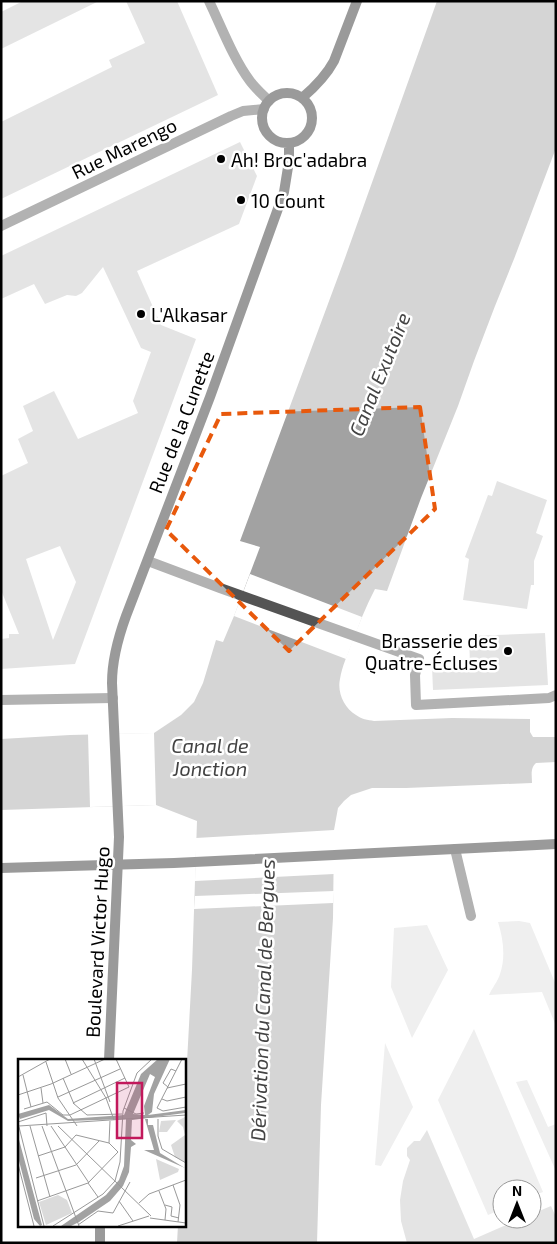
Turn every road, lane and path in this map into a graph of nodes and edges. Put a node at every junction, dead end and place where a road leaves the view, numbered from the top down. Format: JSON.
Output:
{"nodes":[{"id":1,"x":210,"y":1,"type":"edge"},
{"id":2,"x":357,"y":1,"type":"edge"},
{"id":3,"x":302,"y":98,"type":"junction"},
{"id":4,"x":266,"y":105,"type":"junction"},
{"id":5,"x":289,"y":143,"type":"junction"},
{"id":6,"x":1,"y":226,"type":"edge"},
{"id":7,"x":148,"y":561,"type":"junction"},
{"id":8,"x":556,"y":695,"type":"edge"},
{"id":9,"x":113,"y":698,"type":"junction"},
{"id":10,"x":1,"y":700,"type":"edge"},
{"id":11,"x":113,"y":714,"type":"joint"},
{"id":12,"x":556,"y":844,"type":"edge"},
{"id":13,"x":455,"y":849,"type":"junction"},
{"id":14,"x":118,"y":865,"type":"junction"},
{"id":15,"x":1,"y":868,"type":"edge"},
{"id":16,"x":471,"y":916,"type":"dead end"},
{"id":17,"x":109,"y":1059,"type":"edge"},
{"id":18,"x":100,"y":1226,"type":"edge"},
{"id":19,"x":100,"y":1243,"type":"edge"}],
"edges":[{"from":1,"to":4,"type":"street"},
{"from":2,"to":3,"type":"main road"},
{"from":3,"to":4,"type":"main road"},
{"from":3,"to":5,"type":"main road"},
{"from":4,"to":5,"type":"main road"},
{"from":4,"to":6,"type":"street","name":"Rue Marengo"},
{"from":5,"to":7,"type":"main road","name":"Rue de la Cunette"},
{"from":7,"to":8,"type":"street"},
{"from":7,"to":9,"type":"main road","name":"Rue de la Cunette"},
{"from":9,"to":10,"type":"street"},
{"from":9,"to":11,"type":"main road","name":"Rue de la Cunette"},
{"from":11,"to":14,"type":"main road","name":"Boulevard Victor Hugo"},
{"from":12,"to":13,"type":"main road"},
{"from":13,"to":14,"type":"main road"},
{"from":13,"to":16,"type":"street"},
{"from":14,"to":15,"type":"main road"},
{"from":14,"to":17,"type":"main road","name":"Boulevard Victor Hugo"},
{"from":18,"to":19,"type":"main road"}]}
